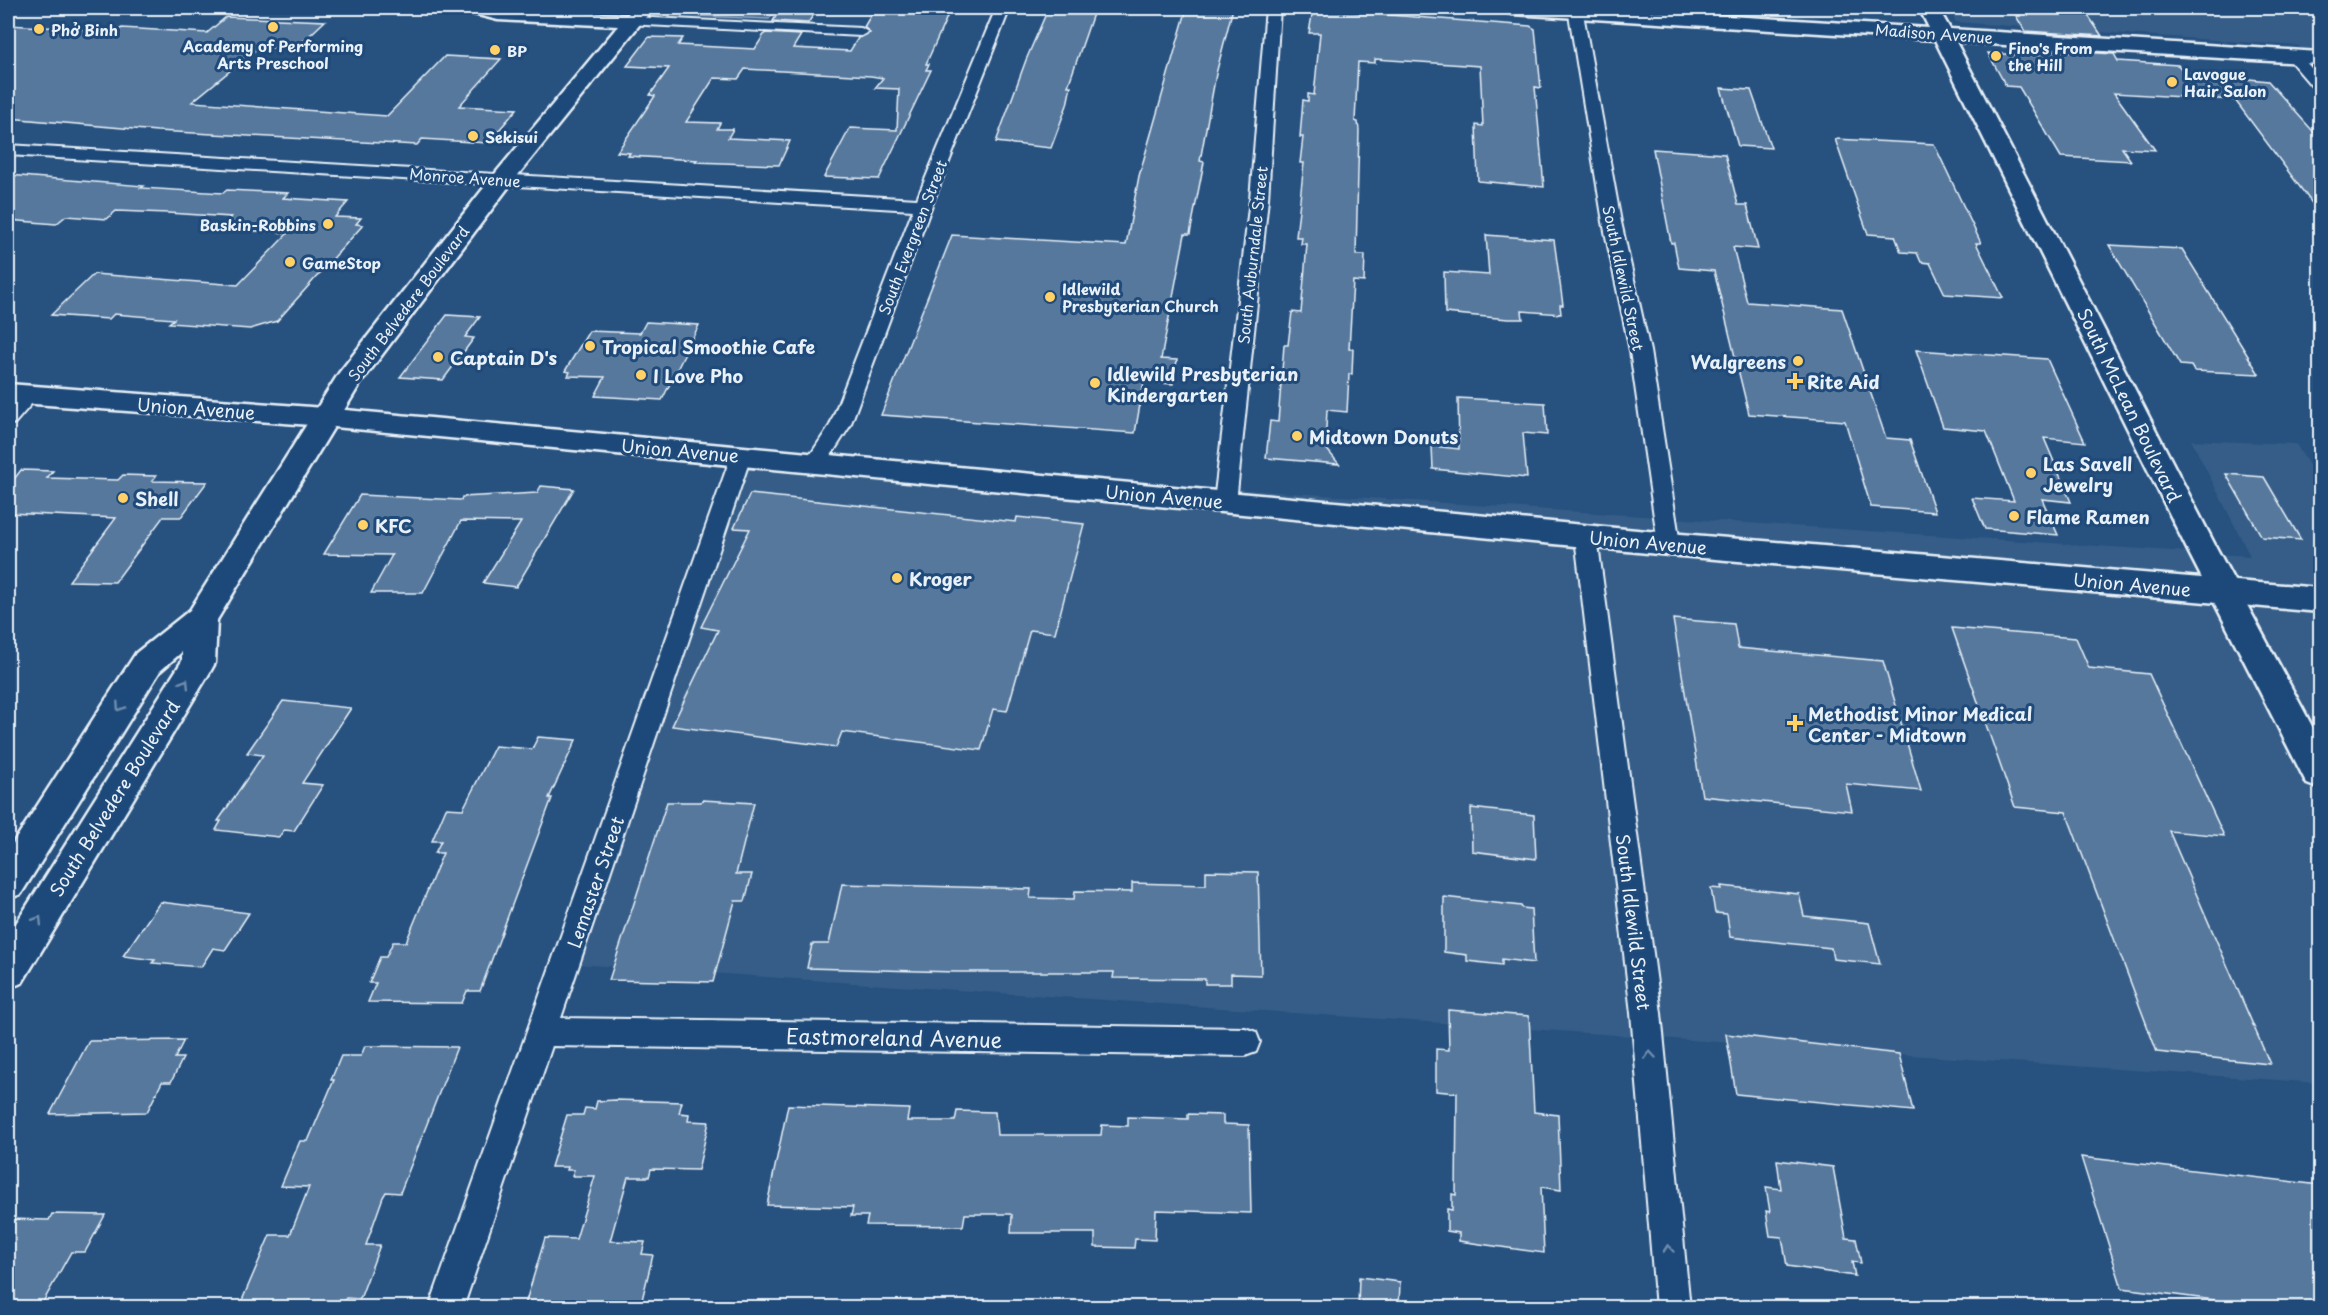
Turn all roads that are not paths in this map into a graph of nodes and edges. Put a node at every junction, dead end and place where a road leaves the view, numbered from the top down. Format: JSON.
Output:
{"nodes":[{"id":1,"x":474,"y":8,"type":"edge"},
{"id":2,"x":1003,"y":8,"type":"edge"},
{"id":3,"x":1273,"y":8,"type":"edge"},
{"id":4,"x":1512,"y":8,"type":"edge"},
{"id":5,"x":1929,"y":8,"type":"edge"},
{"id":6,"x":1575,"y":9,"type":"edge"},
{"id":7,"x":637,"y":14,"type":"edge"},
{"id":8,"x":861,"y":32,"type":"dead end"},
{"id":9,"x":1942,"y":34,"type":"junction"},
{"id":10,"x":2294,"y":56,"type":"junction"},
{"id":11,"x":2320,"y":58,"type":"edge"},
{"id":12,"x":2320,"y":87,"type":"edge"},
{"id":13,"x":8,"y":150,"type":"edge"},
{"id":14,"x":502,"y":180,"type":"junction"},
{"id":15,"x":923,"y":206,"type":"junction"},
{"id":16,"x":18,"y":394,"type":"edge"},
{"id":17,"x":324,"y":417,"type":"junction"},
{"id":18,"x":8,"y":418,"type":"edge"},
{"id":19,"x":741,"y":456,"type":"junction"},
{"id":20,"x":816,"y":463,"type":"junction"},
{"id":21,"x":1226,"y":502,"type":"junction"},
{"id":22,"x":1586,"y":537,"type":"junction"},
{"id":23,"x":1669,"y":544,"type":"junction"},
{"id":24,"x":2225,"y":592,"type":"junction"},
{"id":25,"x":2320,"y":600,"type":"edge"},
{"id":26,"x":201,"y":619,"type":"junction"},
{"id":27,"x":2320,"y":774,"type":"edge"},
{"id":28,"x":8,"y":882,"type":"edge"},
{"id":29,"x":8,"y":970,"type":"edge"},
{"id":30,"x":543,"y":1032,"type":"junction"},
{"id":31,"x":1245,"y":1042,"type":"dead end"},
{"id":32,"x":446,"y":1308,"type":"edge"},
{"id":33,"x":1673,"y":1308,"type":"edge"}],
"edges":[{"from":1,"to":7,"type":"main road"},
{"from":2,"to":15,"type":"street","name":"South Evergreen Street"},
{"from":3,"to":21,"type":"street","name":"South Auburndale Street"},
{"from":4,"to":6,"type":"main road","name":"Madison Avenue"},
{"from":5,"to":9,"type":"main road","name":"South McLean Boulevard"},
{"from":6,"to":9,"type":"main road","name":"Madison Avenue"},
{"from":6,"to":23,"type":"street","name":"South Idlewild Street"},
{"from":7,"to":8,"type":"street"},
{"from":7,"to":14,"type":"main road","name":"South Belvedere Boulevard"},
{"from":9,"to":10,"type":"main road","name":"Madison Avenue"},
{"from":9,"to":24,"type":"main road","name":"South McLean Boulevard"},
{"from":10,"to":11,"type":"main road","name":"Madison Avenue"},
{"from":10,"to":12,"type":"street"},
{"from":13,"to":14,"type":"street","name":"Monroe Avenue"},
{"from":14,"to":15,"type":"street","name":"Monroe Avenue"},
{"from":14,"to":17,"type":"main road","name":"South Belvedere Boulevard"},
{"from":15,"to":20,"type":"street","name":"South Evergreen Street"},
{"from":16,"to":17,"type":"main road","name":"Union Avenue"},
{"from":16,"to":18,"type":"street"},
{"from":17,"to":19,"type":"main road","name":"Union Avenue"},
{"from":17,"to":26,"type":"main road","name":"South Belvedere Boulevard"},
{"from":19,"to":20,"type":"main road","name":"Union Avenue"},
{"from":19,"to":30,"type":"street","name":"Lemaster Street"},
{"from":20,"to":21,"type":"main road","name":"Union Avenue"},
{"from":21,"to":22,"type":"main road","name":"Union Avenue"},
{"from":22,"to":23,"type":"main road","name":"Union Avenue"},
{"from":33,"to":22,"type":"street","name":"South Idlewild Street","one_way":true},
{"from":23,"to":24,"type":"main road","name":"Union Avenue"},
{"from":24,"to":25,"type":"main road","name":"Union Avenue"},
{"from":24,"to":27,"type":"main road","name":"South McLean Boulevard"},
{"from":26,"to":28,"type":"main road","name":"South Belvedere Boulevard","one_way":true},
{"from":29,"to":26,"type":"main road","name":"South Belvedere Boulevard","one_way":true},
{"from":30,"to":31,"type":"street","name":"Eastmoreland Avenue"},
{"from":30,"to":32,"type":"street","name":"Lemaster Street"}]}
